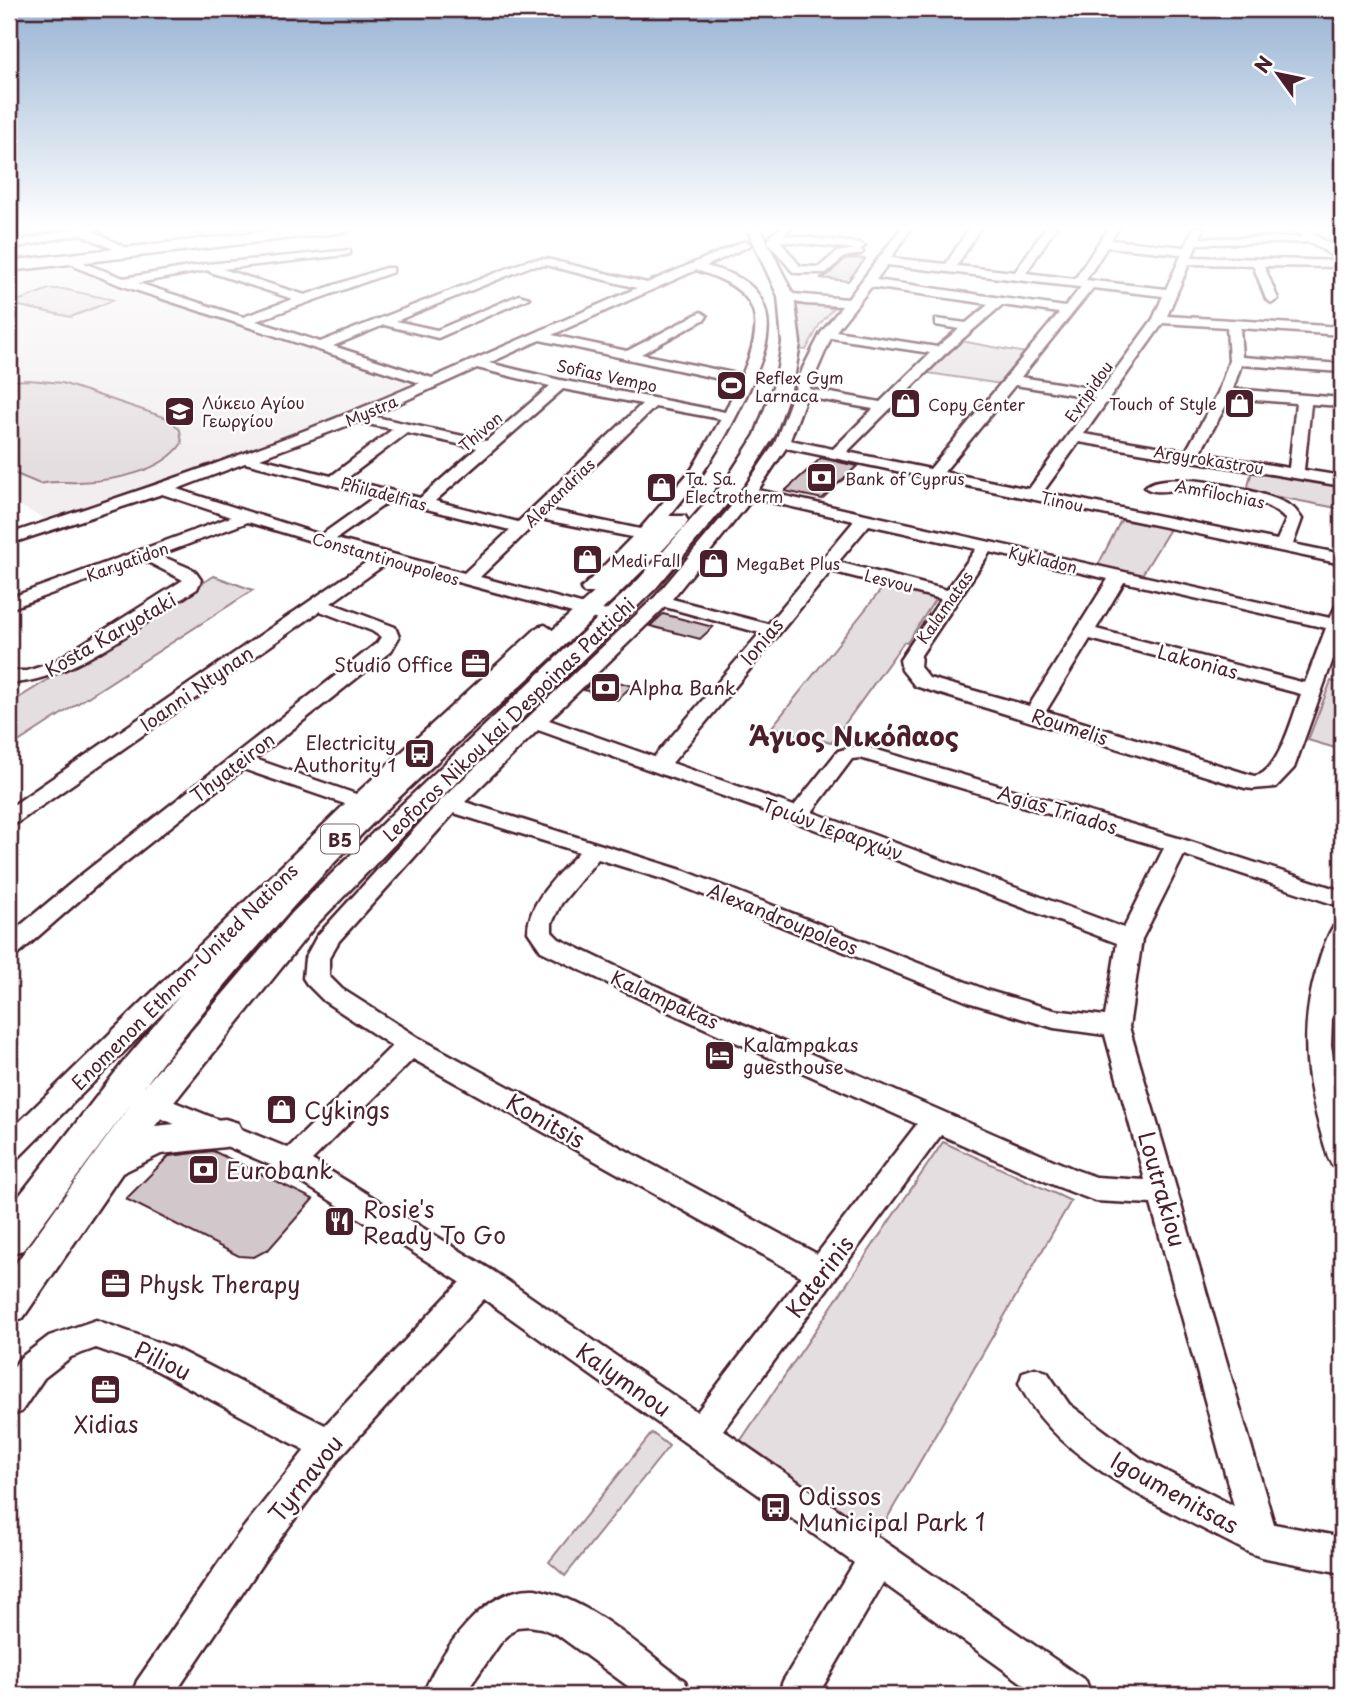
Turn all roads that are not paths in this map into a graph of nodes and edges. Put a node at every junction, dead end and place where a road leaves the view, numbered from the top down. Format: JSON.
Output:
{"nodes":[{"id":1,"x":199,"y":307,"type":"edge"},
{"id":2,"x":283,"y":307,"type":"edge"},
{"id":3,"x":418,"y":307,"type":"edge"},
{"id":4,"x":503,"y":307,"type":"edge"},
{"id":5,"x":604,"y":307,"type":"edge"},
{"id":6,"x":758,"y":307,"type":"edge"},
{"id":7,"x":768,"y":307,"type":"edge"},
{"id":8,"x":793,"y":307,"type":"edge"},
{"id":9,"x":847,"y":307,"type":"edge"},
{"id":10,"x":993,"y":307,"type":"edge"},
{"id":11,"x":1039,"y":307,"type":"edge"},
{"id":12,"x":1072,"y":307,"type":"edge"},
{"id":13,"x":1164,"y":307,"type":"edge"},
{"id":14,"x":1070,"y":311,"type":"junction"},
{"id":15,"x":701,"y":316,"type":"dead end"},
{"id":16,"x":1159,"y":319,"type":"junction"},
{"id":17,"x":243,"y":321,"type":"junction"},
{"id":18,"x":381,"y":321,"type":"junction"},
{"id":19,"x":940,"y":322,"type":"dead end"},
{"id":20,"x":1233,"y":324,"type":"junction"},
{"id":21,"x":969,"y":327,"type":"junction"},
{"id":22,"x":1336,"y":330,"type":"edge"},
{"id":23,"x":827,"y":333,"type":"junction"},
{"id":24,"x":539,"y":335,"type":"junction"},
{"id":25,"x":1342,"y":346,"type":"edge"},
{"id":26,"x":319,"y":347,"type":"junction"},
{"id":27,"x":940,"y":351,"type":"junction"},
{"id":28,"x":627,"y":356,"type":"junction"},
{"id":29,"x":1236,"y":361,"type":"junction"},
{"id":30,"x":476,"y":364,"type":"junction"},
{"id":31,"x":1342,"y":368,"type":"edge"},
{"id":32,"x":747,"y":380,"type":"junction"},
{"id":33,"x":1012,"y":380,"type":"junction"},
{"id":34,"x":433,"y":383,"type":"junction"},
{"id":35,"x":559,"y":384,"type":"junction"},
{"id":36,"x":801,"y":392,"type":"junction"},
{"id":37,"x":1225,"y":393,"type":"junction"},
{"id":38,"x":1105,"y":396,"type":"junction"},
{"id":39,"x":1304,"y":400,"type":"junction"},
{"id":40,"x":1342,"y":402,"type":"edge"},
{"id":41,"x":651,"y":403,"type":"junction"},
{"id":42,"x":884,"y":407,"type":"junction"},
{"id":43,"x":356,"y":417,"type":"junction"},
{"id":44,"x":744,"y":417,"type":"junction"},
{"id":45,"x":404,"y":428,"type":"junction"},
{"id":46,"x":1076,"y":438,"type":"junction"},
{"id":47,"x":782,"y":443,"type":"junction"},
{"id":48,"x":489,"y":446,"type":"junction"},
{"id":49,"x":836,"y":454,"type":"junction"},
{"id":50,"x":1191,"y":456,"type":"junction"},
{"id":51,"x":246,"y":459,"type":"junction"},
{"id":52,"x":934,"y":474,"type":"junction"},
{"id":53,"x":1296,"y":474,"type":"junction"},
{"id":54,"x":335,"y":480,"type":"junction"},
{"id":55,"x":1342,"y":481,"type":"edge"},
{"id":56,"x":1153,"y":487,"type":"dead end"},
{"id":57,"x":162,"y":489,"type":"junction"},
{"id":58,"x":750,"y":493,"type":"junction"},
{"id":59,"x":388,"y":495,"type":"junction"},
{"id":60,"x":1034,"y":495,"type":"junction"},
{"id":61,"x":423,"y":503,"type":"junction"},
{"id":62,"x":537,"y":513,"type":"junction"},
{"id":63,"x":246,"y":517,"type":"junction"},
{"id":64,"x":865,"y":519,"type":"junction"},
{"id":65,"x":523,"y":528,"type":"junction"},
{"id":66,"x":645,"y":535,"type":"junction"},
{"id":67,"x":9,"y":539,"type":"edge"},
{"id":68,"x":323,"y":541,"type":"junction"},
{"id":69,"x":986,"y":546,"type":"junction"},
{"id":70,"x":1283,"y":547,"type":"junction"},
{"id":71,"x":144,"y":554,"type":"junction"},
{"id":72,"x":384,"y":558,"type":"junction"},
{"id":73,"x":1342,"y":559,"type":"edge"},
{"id":74,"x":827,"y":564,"type":"junction"},
{"id":75,"x":1119,"y":576,"type":"junction"},
{"id":76,"x":467,"y":580,"type":"junction"},
{"id":77,"x":951,"y":596,"type":"junction"},
{"id":78,"x":661,"y":601,"type":"junction"},
{"id":79,"x":9,"y":604,"type":"edge"},
{"id":80,"x":318,"y":604,"type":"junction"},
{"id":81,"x":596,"y":607,"type":"junction"},
{"id":82,"x":1339,"y":617,"type":"edge"},
{"id":83,"x":770,"y":630,"type":"junction"},
{"id":84,"x":545,"y":631,"type":"dead end"},
{"id":85,"x":1084,"y":632,"type":"junction"},
{"id":86,"x":910,"y":671,"type":"joint"},
{"id":87,"x":9,"y":677,"type":"edge"},
{"id":88,"x":1311,"y":691,"type":"junction"},
{"id":89,"x":1034,"y":714,"type":"junction"},
{"id":90,"x":534,"y":722,"type":"junction"},
{"id":91,"x":239,"y":761,"type":"junction"},
{"id":92,"x":659,"y":765,"type":"junction"},
{"id":93,"x":360,"y":802,"type":"junction"},
{"id":94,"x":450,"y":804,"type":"junction"},
{"id":95,"x":798,"y":815,"type":"junction"},
{"id":96,"x":9,"y":818,"type":"edge"},
{"id":97,"x":1177,"y":845,"type":"junction"},
{"id":98,"x":594,"y":849,"type":"junction"},
{"id":99,"x":1342,"y":899,"type":"edge"},
{"id":100,"x":1130,"y":939,"type":"junction"},
{"id":101,"x":1341,"y":939,"type":"edge"},
{"id":102,"x":9,"y":948,"type":"edge"},
{"id":103,"x":1116,"y":1027,"type":"junction"},
{"id":104,"x":410,"y":1045,"type":"junction"},
{"id":105,"x":135,"y":1096,"type":"junction"},
{"id":106,"x":1334,"y":1111,"type":"edge"},
{"id":107,"x":937,"y":1119,"type":"junction"},
{"id":108,"x":225,"y":1133,"type":"junction"},
{"id":109,"x":9,"y":1149,"type":"edge"},
{"id":110,"x":1342,"y":1157,"type":"edge"},
{"id":111,"x":292,"y":1162,"type":"junction"},
{"id":112,"x":106,"y":1166,"type":"junction"},
{"id":113,"x":1164,"y":1194,"type":"junction"},
{"id":114,"x":9,"y":1238,"type":"edge"},
{"id":115,"x":822,"y":1272,"type":"junction"},
{"id":116,"x":482,"y":1280,"type":"junction"},
{"id":117,"x":9,"y":1305,"type":"edge"},
{"id":118,"x":1035,"y":1383,"type":"dead end"},
{"id":119,"x":9,"y":1401,"type":"edge"},
{"id":120,"x":701,"y":1433,"type":"junction"},
{"id":121,"x":329,"y":1445,"type":"junction"},
{"id":122,"x":1261,"y":1538,"type":"junction"},
{"id":123,"x":1342,"y":1555,"type":"edge"},
{"id":124,"x":877,"y":1558,"type":"junction"},
{"id":125,"x":150,"y":1695,"type":"edge"},
{"id":126,"x":442,"y":1695,"type":"edge"},
{"id":127,"x":671,"y":1695,"type":"edge"},
{"id":128,"x":797,"y":1695,"type":"edge"},
{"id":129,"x":1072,"y":1695,"type":"edge"}],
"edges":[{"from":1,"to":17,"type":"street"},
{"from":2,"to":17,"type":"street"},
{"from":3,"to":18,"type":"street"},
{"from":4,"to":18,"type":"street"},
{"from":5,"to":24,"type":"street","name":"Mystra"},
{"from":6,"to":32,"type":"street"},
{"from":7,"to":44,"type":"main road","name":"Leoforos Nikou kai Despoinas Pattichi","number":"B5"},
{"from":8,"to":81,"type":"main road","name":"Leoforos Nikou kai Despoinas Pattichi","number":"B5"},
{"from":9,"to":23,"type":"street"},
{"from":10,"to":21,"type":"street"},
{"from":11,"to":14,"type":"street"},
{"from":12,"to":14,"type":"street"},
{"from":13,"to":16,"type":"street","name":"Evripidou"},
{"from":14,"to":33,"type":"street"},
{"from":15,"to":28,"type":"street"},
{"from":16,"to":20,"type":"street"},
{"from":16,"to":38,"type":"street","name":"Evripidou"},
{"from":17,"to":26,"type":"street"},
{"from":18,"to":26,"type":"street"},
{"from":19,"to":21,"type":"street"},
{"from":20,"to":22,"type":"street"},
{"from":20,"to":29,"type":"street"},
{"from":21,"to":27,"type":"street"},
{"from":22,"to":25,"type":"street"},
{"from":23,"to":27,"type":"street"},
{"from":23,"to":36,"type":"street"},
{"from":24,"to":28,"type":"street"},
{"from":24,"to":30,"type":"street","name":"Mystra"},
{"from":26,"to":34,"type":"street"},
{"from":27,"to":42,"type":"street"},
{"from":28,"to":32,"type":"street"},
{"from":29,"to":31,"type":"street"},
{"from":29,"to":37,"type":"street"},
{"from":30,"to":34,"type":"street","name":"Mystra"},
{"from":30,"to":35,"type":"street","name":"Sofias Vempo"},
{"from":32,"to":44,"type":"street"},
{"from":33,"to":38,"type":"street"},
{"from":33,"to":52,"type":"street"},
{"from":34,"to":43,"type":"street","name":"Mystra"},
{"from":35,"to":41,"type":"street","name":"Sofias Vempo"},
{"from":35,"to":48,"type":"street","name":"Thivon"},
{"from":36,"to":42,"type":"street"},
{"from":36,"to":47,"type":"street"},
{"from":37,"to":39,"type":"street"},
{"from":37,"to":50,"type":"street"},
{"from":38,"to":46,"type":"street","name":"Evripidou"},
{"from":39,"to":40,"type":"street"},
{"from":39,"to":53,"type":"street"},
{"from":41,"to":44,"type":"street","name":"Sofias Vempo"},
{"from":41,"to":62,"type":"street","name":"Alexandrias"},
{"from":42,"to":49,"type":"street"},
{"from":43,"to":45,"type":"street"},
{"from":43,"to":51,"type":"street","name":"Mystra"},
{"from":44,"to":66,"type":"street"},
{"from":44,"to":81,"type":"main road","name":"Leoforos Nikou kai Despoinas Pattichi","number":"B5"},
{"from":45,"to":48,"type":"street"},
{"from":45,"to":54,"type":"street"},
{"from":46,"to":50,"type":"street","name":"Argyrokastrou"},
{"from":46,"to":60,"type":"street","name":"Evripidou"},
{"from":47,"to":49,"type":"street","name":"Tinou"},
{"from":47,"to":58,"type":"street"},
{"from":48,"to":61,"type":"street","name":"Thivon"},
{"from":49,"to":52,"type":"street","name":"Tinou"},
{"from":50,"to":53,"type":"street","name":"Argyrokastrou"},
{"from":51,"to":54,"type":"street","name":"Philadelfias"},
{"from":51,"to":57,"type":"street","name":"Mystra"},
{"from":52,"to":60,"type":"street","name":"Tinou"},
{"from":53,"to":55,"type":"street","name":"Argyrokastrou"},
{"from":54,"to":59,"type":"street","name":"Philadelfias"},
{"from":56,"to":70,"type":"street","name":"Amfilochias"},
{"from":57,"to":63,"type":"street","name":"Constantinoupoleos"},
{"from":57,"to":67,"type":"street","name":"Mystra"},
{"from":58,"to":64,"type":"street","name":"Kykladon"},
{"from":58,"to":78,"type":"street"},
{"from":59,"to":61,"type":"street","name":"Philadelfias"},
{"from":59,"to":68,"type":"street"},
{"from":60,"to":70,"type":"street","name":"Tinou"},
{"from":61,"to":65,"type":"street","name":"Philadelfias"},
{"from":62,"to":65,"type":"street","name":"Alexandrias"},
{"from":62,"to":66,"type":"street"},
{"from":63,"to":68,"type":"street","name":"Constantinoupoleos"},
{"from":63,"to":71,"type":"street","name":"Karyatidon"},
{"from":64,"to":69,"type":"street","name":"Kykladon"},
{"from":64,"to":74,"type":"street","name":"Ionias"},
{"from":65,"to":76,"type":"street","name":"Alexandrias"},
{"from":66,"to":81,"type":"street"},
{"from":68,"to":72,"type":"street","name":"Constantinoupoleos"},
{"from":69,"to":75,"type":"street","name":"Kykladon"},
{"from":69,"to":77,"type":"street","name":"Kalamatas"},
{"from":70,"to":73,"type":"street","name":"Tinou"},
{"from":71,"to":79,"type":"street","name":"Karyatidon"},
{"from":71,"to":87,"type":"street","name":"Kosta Karyotaki"},
{"from":72,"to":76,"type":"street","name":"Constantinoupoleos"},
{"from":72,"to":80,"type":"street","name":"Ioanni Ntynan"},
{"from":74,"to":77,"type":"street","name":"Lesvou"},
{"from":74,"to":83,"type":"street","name":"Ionias"},
{"from":75,"to":82,"type":"street","name":"Kykladon"},
{"from":75,"to":85,"type":"street"},
{"from":76,"to":81,"type":"street","name":"Constantinoupoleos"},
{"from":77,"to":86,"type":"street","name":"Kalamatas"},
{"from":78,"to":83,"type":"street"},
{"from":78,"to":90,"type":"street"},
{"from":80,"to":91,"type":"street","name":"Thyateiron"},
{"from":80,"to":96,"type":"street","name":"Ioanni Ntynan"},
{"from":81,"to":105,"type":"main road","name":"Leoforos Nikou kai Despoinas Pattichi","number":"B5"},
{"from":82,"to":88,"type":"street"},
{"from":83,"to":92,"type":"street","name":"Ionias"},
{"from":84,"to":93,"type":"street","name":"Enomenon Ethnon-United Nations"},
{"from":85,"to":88,"type":"street","name":"Lakonias"},
{"from":85,"to":89,"type":"street"},
{"from":86,"to":89,"type":"street","name":"Roumelis"},
{"from":88,"to":89,"type":"street","name":"Roumelis"},
{"from":90,"to":92,"type":"street","name":"Τριών Ιεραρχών"},
{"from":90,"to":94,"type":"street"},
{"from":91,"to":93,"type":"street"},
{"from":91,"to":102,"type":"street","name":"Thyateiron"},
{"from":92,"to":95,"type":"street","name":"Τριών Ιεραρχών"},
{"from":93,"to":109,"type":"street","name":"Enomenon Ethnon-United Nations"},
{"from":94,"to":98,"type":"street","name":"Alexandroupoleos"},
{"from":94,"to":104,"type":"street","name":"Konitsis"},
{"from":95,"to":97,"type":"street","name":"Agias Triados"},
{"from":95,"to":100,"type":"street","name":"Τριών Ιεραρχών"},
{"from":97,"to":99,"type":"street","name":"Agias Triados"},
{"from":97,"to":100,"type":"street","name":"Loutrakiou"},
{"from":98,"to":103,"type":"street","name":"Alexandroupoleos"},
{"from":98,"to":107,"type":"street","name":"Kalampakas"},
{"from":100,"to":103,"type":"street","name":"Loutrakiou"},
{"from":101,"to":106,"type":"street"},
{"from":103,"to":113,"type":"street","name":"Loutrakiou"},
{"from":104,"to":111,"type":"street"},
{"from":104,"to":115,"type":"street","name":"Konitsis"},
{"from":105,"to":108,"type":"street","name":"Kalymnou"},
{"from":105,"to":112,"type":"main road","name":"Leoforos Nikou kai Despoinas Pattichi","number":"B5"},
{"from":105,"to":114,"type":"main road","name":"Leoforos Nikou kai Despoinas Pattichi","number":"B5"},
{"from":106,"to":110,"type":"street"},
{"from":107,"to":113,"type":"street","name":"Kalampakas"},
{"from":107,"to":115,"type":"street","name":"Katerinis"},
{"from":108,"to":111,"type":"street","name":"Kalymnou"},
{"from":108,"to":112,"type":"main road"},
{"from":111,"to":116,"type":"street","name":"Kalymnou"},
{"from":112,"to":117,"type":"main road","name":"Leoforos Nikou kai Despoinas Pattichi","number":"B5"},
{"from":113,"to":122,"type":"street","name":"Loutrakiou"},
{"from":115,"to":120,"type":"street","name":"Katerinis"},
{"from":116,"to":120,"type":"street","name":"Kalymnou"},
{"from":116,"to":121,"type":"street","name":"Tyrnavou"},
{"from":118,"to":122,"type":"street","name":"Igoumenitsas"},
{"from":119,"to":121,"type":"street","name":"Piliou"},
{"from":120,"to":124,"type":"street","name":"Kalymnou"},
{"from":121,"to":125,"type":"street","name":"Tyrnavou"},
{"from":122,"to":123,"type":"street","name":"Igoumenitsas"},
{"from":124,"to":128,"type":"street"},
{"from":124,"to":129,"type":"street","name":"Kalymnou"},
{"from":126,"to":127,"type":"street"}]}
